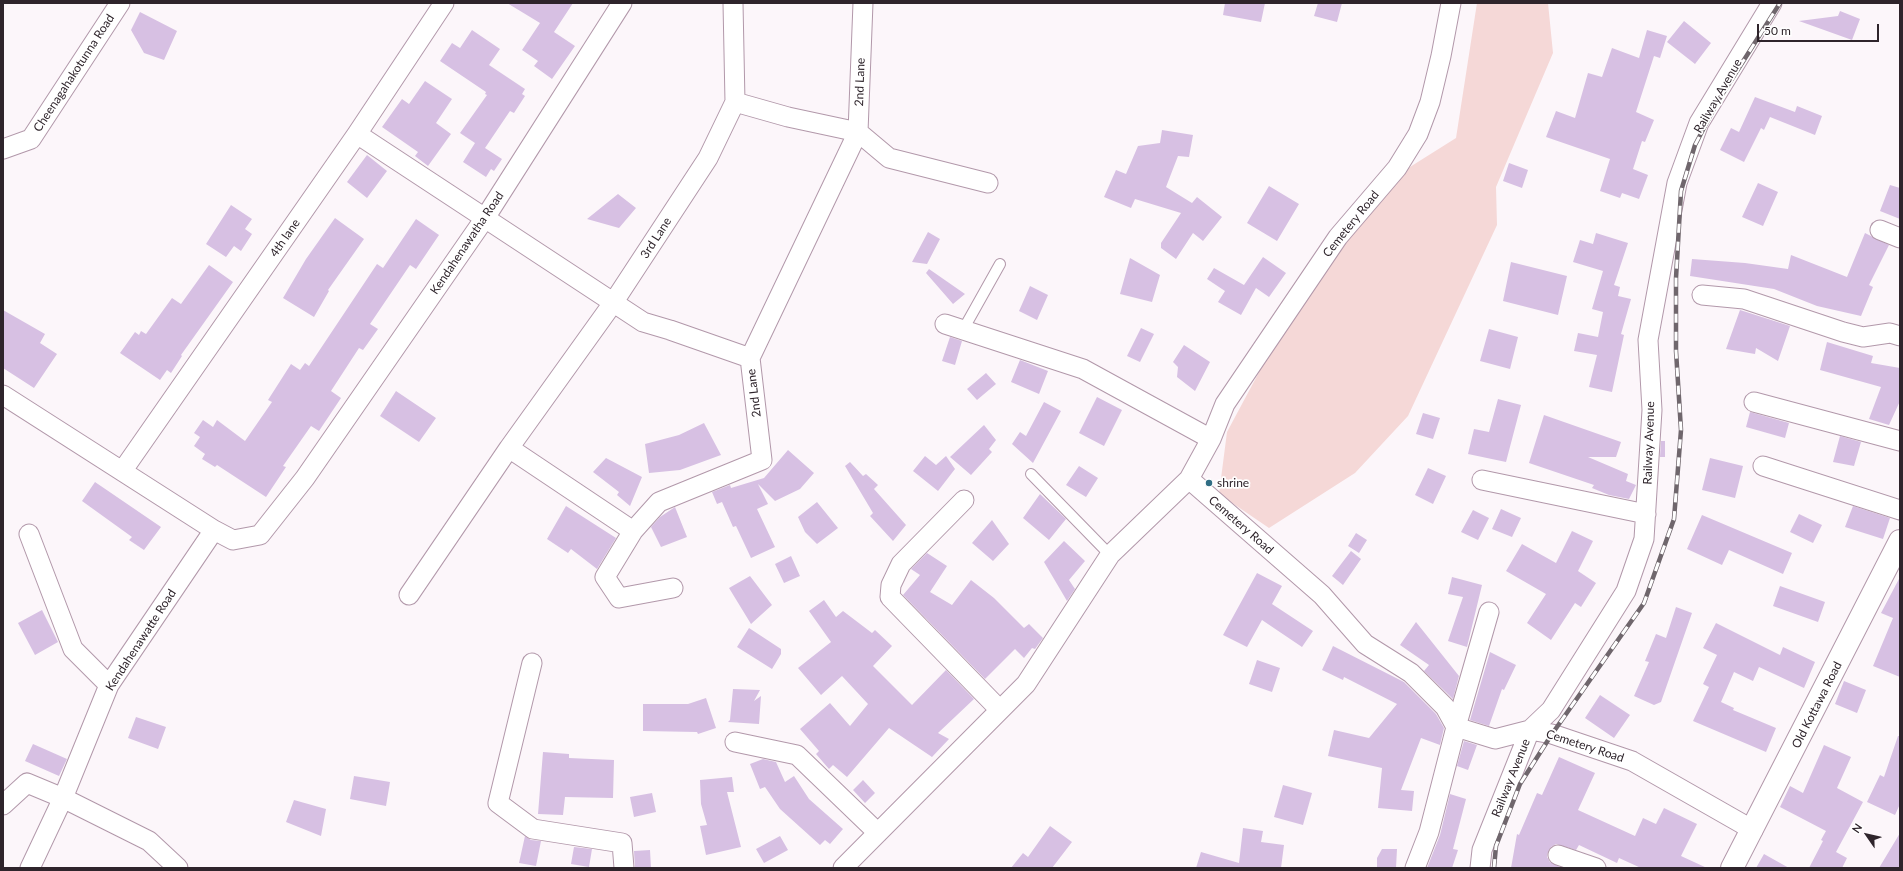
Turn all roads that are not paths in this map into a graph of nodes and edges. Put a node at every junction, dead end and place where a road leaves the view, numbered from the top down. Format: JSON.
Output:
{"nodes":[{"id":1,"x":120,"y":3,"type":"edge"},
{"id":2,"x":444,"y":3,"type":"edge"},
{"id":3,"x":622,"y":3,"type":"edge"},
{"id":4,"x":733,"y":3,"type":"edge"},
{"id":5,"x":863,"y":3,"type":"edge"},
{"id":6,"x":1451,"y":3,"type":"edge"},
{"id":7,"x":1772,"y":3,"type":"edge"},
{"id":8,"x":735,"y":102,"type":"junction"},
{"id":9,"x":858,"y":132,"type":"junction"},
{"id":10,"x":357,"y":134,"type":"junction"},
{"id":11,"x":3,"y":149,"type":"edge"},
{"id":12,"x":988,"y":183,"type":"dead end"},
{"id":13,"x":485,"y":218,"type":"junction"},
{"id":14,"x":1880,"y":230,"type":"dead end"},
{"id":15,"x":1900,"y":238,"type":"edge"},
{"id":16,"x":1000,"y":264,"type":"dead end"},
{"id":17,"x":1702,"y":295,"type":"dead end"},
{"id":18,"x":613,"y":303,"type":"junction"},
{"id":19,"x":945,"y":324,"type":"dead end"},
{"id":20,"x":963,"y":330,"type":"junction"},
{"id":21,"x":1900,"y":336,"type":"edge"},
{"id":22,"x":750,"y":358,"type":"junction"},
{"id":23,"x":3,"y":395,"type":"edge"},
{"id":24,"x":1754,"y":402,"type":"dead end"},
{"id":25,"x":1211,"y":439,"type":"junction"},
{"id":26,"x":1900,"y":442,"type":"edge"},
{"id":27,"x":509,"y":448,"type":"junction"},
{"id":28,"x":1763,"y":466,"type":"dead end"},
{"id":29,"x":123,"y":470,"type":"junction"},
{"id":30,"x":1031,"y":474,"type":"dead end"},
{"id":31,"x":1189,"y":480,"type":"junction"},
{"id":32,"x":1482,"y":480,"type":"dead end"},
{"id":33,"x":964,"y":500,"type":"dead end"},
{"id":34,"x":1900,"y":510,"type":"edge"},
{"id":35,"x":1646,"y":514,"type":"junction"},
{"id":36,"x":214,"y":530,"type":"junction"},
{"id":37,"x":633,"y":531,"type":"junction"},
{"id":38,"x":29,"y":534,"type":"dead end"},
{"id":39,"x":1900,"y":541,"type":"edge"},
{"id":40,"x":1110,"y":555,"type":"junction"},
{"id":41,"x":673,"y":588,"type":"dead end"},
{"id":42,"x":409,"y":595,"type":"dead end"},
{"id":43,"x":1489,"y":612,"type":"dead end"},
{"id":44,"x":532,"y":664,"type":"dead end"},
{"id":45,"x":109,"y":684,"type":"junction"},
{"id":46,"x":999,"y":709,"type":"junction"},
{"id":47,"x":1456,"y":727,"type":"junction"},
{"id":48,"x":1530,"y":730,"type":"junction"},
{"id":49,"x":736,"y":742,"type":"dead end"},
{"id":50,"x":64,"y":798,"type":"junction"},
{"id":51,"x":3,"y":805,"type":"edge"},
{"id":52,"x":1753,"y":830,"type":"junction"},
{"id":53,"x":878,"y":833,"type":"junction"},
{"id":54,"x":1558,"y":855,"type":"dead end"},
{"id":55,"x":30,"y":868,"type":"edge"},
{"id":56,"x":178,"y":868,"type":"edge"},
{"id":57,"x":624,"y":868,"type":"edge"},
{"id":58,"x":843,"y":868,"type":"edge"},
{"id":59,"x":1415,"y":868,"type":"edge"},
{"id":60,"x":1480,"y":868,"type":"edge"},
{"id":61,"x":1596,"y":868,"type":"edge"},
{"id":62,"x":1732,"y":868,"type":"edge"}],
"edges":[{"from":1,"to":11,"type":"street","name":"Cheenagahakotunna Road"},
{"from":2,"to":10,"type":"street","name":"4th lane"},
{"from":3,"to":13,"type":"street","name":"Kendahenawatha Road"},
{"from":4,"to":8,"type":"street","name":"3rd Lane"},
{"from":5,"to":9,"type":"street","name":"2nd Lane"},
{"from":6,"to":25,"type":"street","name":"Cemetery Road"},
{"from":7,"to":35,"type":"street","name":"Railway Avenue"},
{"from":8,"to":9,"type":"street"},
{"from":8,"to":18,"type":"street","name":"3rd Lane"},
{"from":9,"to":12,"type":"street"},
{"from":9,"to":22,"type":"street","name":"2nd Lane"},
{"from":10,"to":13,"type":"street"},
{"from":10,"to":29,"type":"street","name":"4th lane"},
{"from":13,"to":18,"type":"street"},
{"from":13,"to":36,"type":"street","name":"Kendahenawatha Road"},
{"from":14,"to":15,"type":"street"},
{"from":16,"to":20,"type":"lane"},
{"from":17,"to":21,"type":"street"},
{"from":18,"to":22,"type":"street"},
{"from":18,"to":27,"type":"street","name":"3rd Lane"},
{"from":19,"to":20,"type":"street"},
{"from":20,"to":25,"type":"street"},
{"from":22,"to":37,"type":"street","name":"2nd Lane"},
{"from":23,"to":29,"type":"street"},
{"from":24,"to":26,"type":"street"},
{"from":25,"to":31,"type":"street","name":"Cemetery Road"},
{"from":27,"to":37,"type":"street"},
{"from":27,"to":42,"type":"street","name":"3rd Lane"},
{"from":28,"to":34,"type":"street"},
{"from":29,"to":36,"type":"street"},
{"from":30,"to":40,"type":"lane"},
{"from":31,"to":40,"type":"street"},
{"from":31,"to":47,"type":"street","name":"Cemetery Road"},
{"from":32,"to":35,"type":"street"},
{"from":33,"to":46,"type":"street"},
{"from":35,"to":48,"type":"street","name":"Railway Avenue"},
{"from":36,"to":45,"type":"street","name":"Kendahenawatte Road"},
{"from":37,"to":41,"type":"street"},
{"from":38,"to":45,"type":"street"},
{"from":39,"to":52,"type":"street","name":"Old Kottawa Road"},
{"from":40,"to":46,"type":"street"},
{"from":43,"to":47,"type":"street"},
{"from":44,"to":57,"type":"street"},
{"from":45,"to":50,"type":"street","name":"Kendahenawatte Road"},
{"from":46,"to":53,"type":"street"},
{"from":47,"to":48,"type":"street","name":"Cemetery Road"},
{"from":47,"to":59,"type":"street"},
{"from":48,"to":52,"type":"street","name":"Cemetery Road"},
{"from":48,"to":60,"type":"street","name":"Railway Avenue"},
{"from":49,"to":53,"type":"street"},
{"from":50,"to":51,"type":"street"},
{"from":50,"to":55,"type":"street","name":"Kendahenawatte Road"},
{"from":50,"to":56,"type":"street"},
{"from":52,"to":62,"type":"street","name":"Old Kottawa Road"},
{"from":53,"to":58,"type":"street"},
{"from":54,"to":61,"type":"street"}]}
